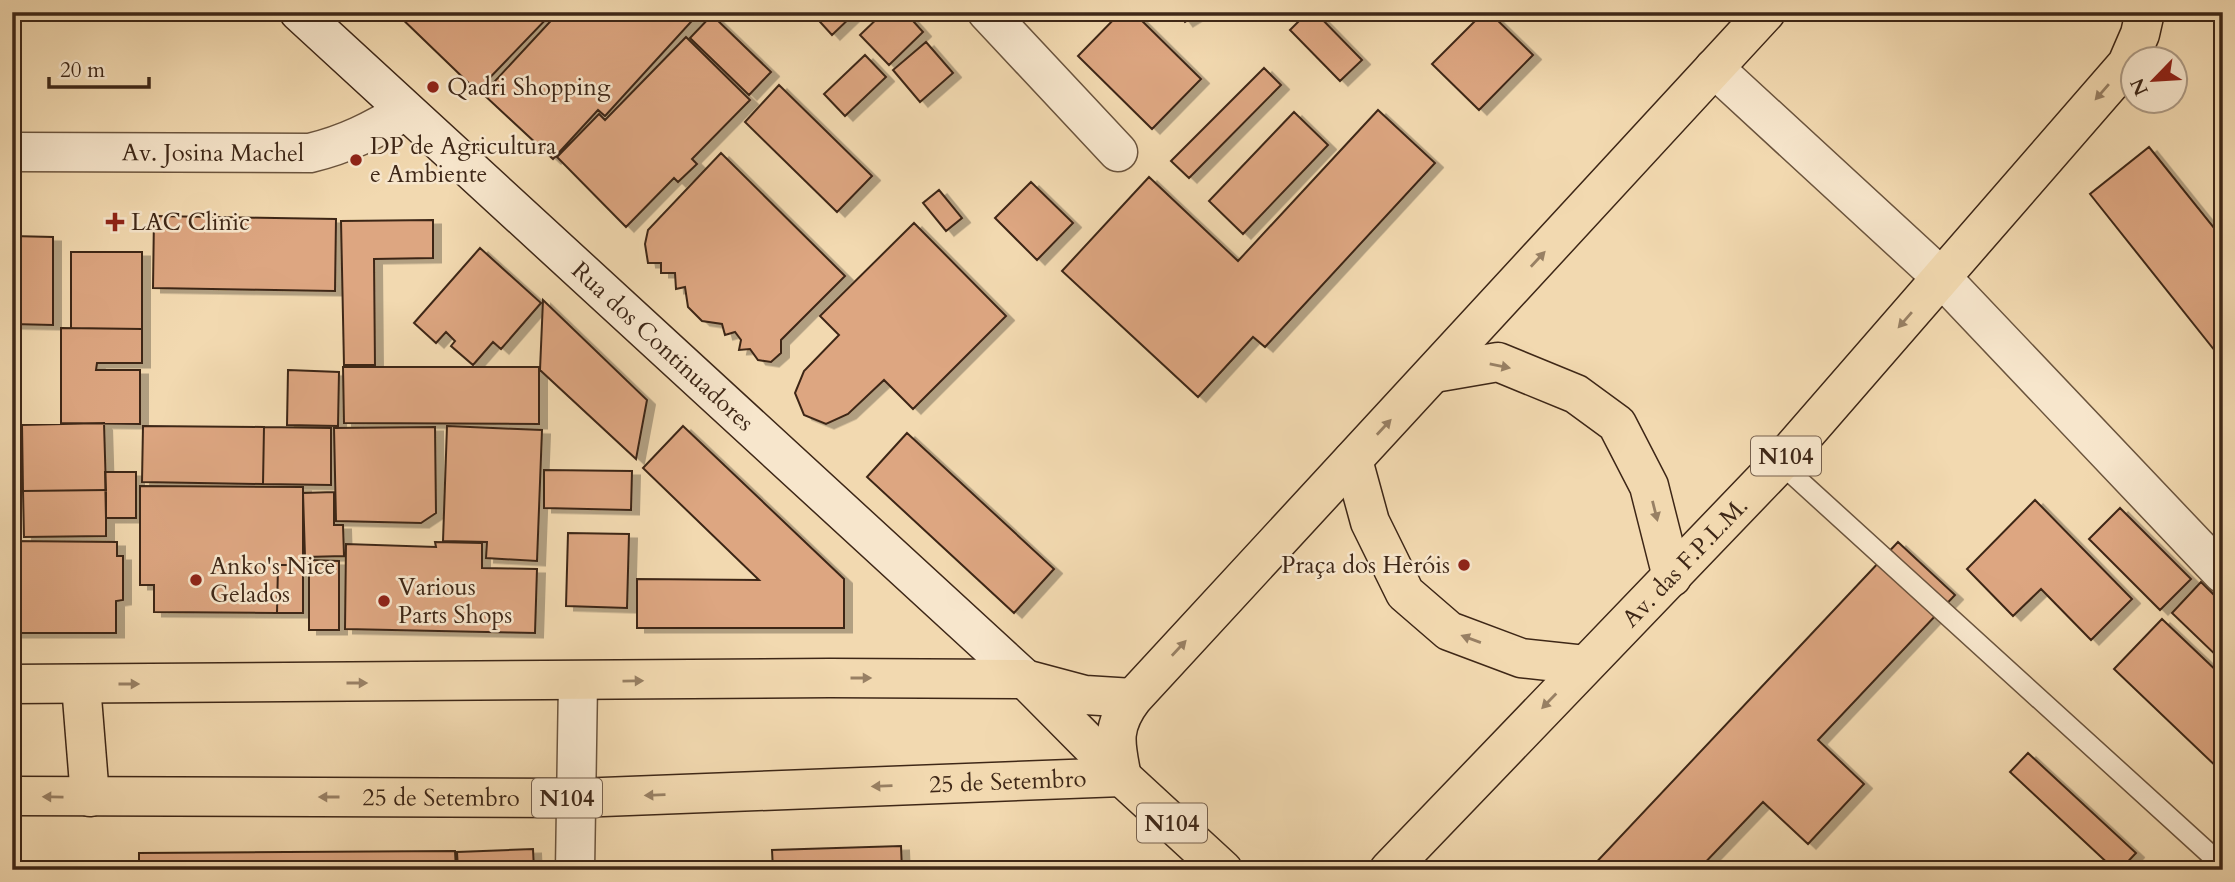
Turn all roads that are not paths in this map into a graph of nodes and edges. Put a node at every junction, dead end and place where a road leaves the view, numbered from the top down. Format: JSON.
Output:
{"nodes":[{"id":1,"x":299,"y":12,"type":"edge"},
{"id":2,"x":987,"y":12,"type":"edge"},
{"id":3,"x":1766,"y":12,"type":"edge"},
{"id":4,"x":2145,"y":12,"type":"edge"},
{"id":5,"x":1714,"y":68,"type":"junction"},
{"id":6,"x":405,"y":111,"type":"junction"},
{"id":7,"x":12,"y":152,"type":"edge"},
{"id":8,"x":1118,"y":152,"type":"dead end"},
{"id":9,"x":1941,"y":277,"type":"junction"},
{"id":10,"x":1434,"y":373,"type":"junction"},
{"id":11,"x":1353,"y":460,"type":"junction"},
{"id":12,"x":1780,"y":463,"type":"junction"},
{"id":13,"x":2223,"y":574,"type":"edge"},
{"id":14,"x":1672,"y":578,"type":"junction"},
{"id":15,"x":1585,"y":664,"type":"junction"},
{"id":16,"x":1026,"y":679,"type":"junction"},
{"id":17,"x":578,"y":682,"type":"junction"},
{"id":18,"x":12,"y":684,"type":"edge"},
{"id":19,"x":82,"y":685,"type":"junction"},
{"id":20,"x":1133,"y":698,"type":"junction"},
{"id":21,"x":1122,"y":777,"type":"junction"},
{"id":22,"x":12,"y":796,"type":"edge"},
{"id":23,"x":90,"y":797,"type":"junction"},
{"id":24,"x":577,"y":798,"type":"junction"},
{"id":25,"x":2223,"y":866,"type":"edge"},
{"id":26,"x":575,"y":870,"type":"edge"},
{"id":27,"x":1223,"y":870,"type":"edge"},
{"id":28,"x":1389,"y":870,"type":"edge"}],
"edges":[{"from":1,"to":6,"type":"street","name":"Rua dos Continuadores"},
{"from":2,"to":8,"type":"street"},
{"from":3,"to":5,"type":"main road","number":"N104"},
{"from":4,"to":9,"type":"main road","name":"Av. das F.P.L.M.","number":"N104","one_way":true},
{"from":5,"to":9,"type":"street"},
{"from":10,"to":5,"type":"main road","number":"N104","one_way":true},
{"from":6,"to":7,"type":"street","name":"Av. Josina Machel"},
{"from":6,"to":16,"type":"street","name":"Rua dos Continuadores"},
{"from":9,"to":12,"type":"main road","name":"Av. das F.P.L.M.","number":"N104","one_way":true},
{"from":9,"to":13,"type":"street"},
{"from":11,"to":10,"type":"main road","number":"N104","one_way":true},
{"from":10,"to":14,"type":"main road","one_way":true},
{"from":15,"to":11,"type":"main road","one_way":true},
{"from":20,"to":11,"type":"main road","number":"N104","one_way":true},
{"from":12,"to":14,"type":"main road","name":"Av. das F.P.L.M.","number":"N104"},
{"from":12,"to":25,"type":"lane"},
{"from":14,"to":15,"type":"main road","name":"Av. das F.P.L.M.","number":"N104"},
{"from":15,"to":28,"type":"main road","name":"Av. das F.P.L.M.","number":"N104","one_way":true},
{"from":17,"to":16,"type":"main road","one_way":true},
{"from":16,"to":20,"type":"main road"},
{"from":16,"to":21,"type":"main road","number":"N104"},
{"from":19,"to":17,"type":"main road","one_way":true},
{"from":17,"to":24,"type":"street"},
{"from":18,"to":19,"type":"main road"},
{"from":19,"to":23,"type":"main road"},
{"from":20,"to":21,"type":"main road","number":"N104"},
{"from":21,"to":24,"type":"main road","name":"25 de Setembro","number":"N104","one_way":true},
{"from":21,"to":27,"type":"main road","number":"N104"},
{"from":23,"to":22,"type":"main road","name":"25 de Setembro","number":"N104","one_way":true},
{"from":24,"to":23,"type":"main road","name":"25 de Setembro","number":"N104","one_way":true},
{"from":24,"to":26,"type":"street"}]}
